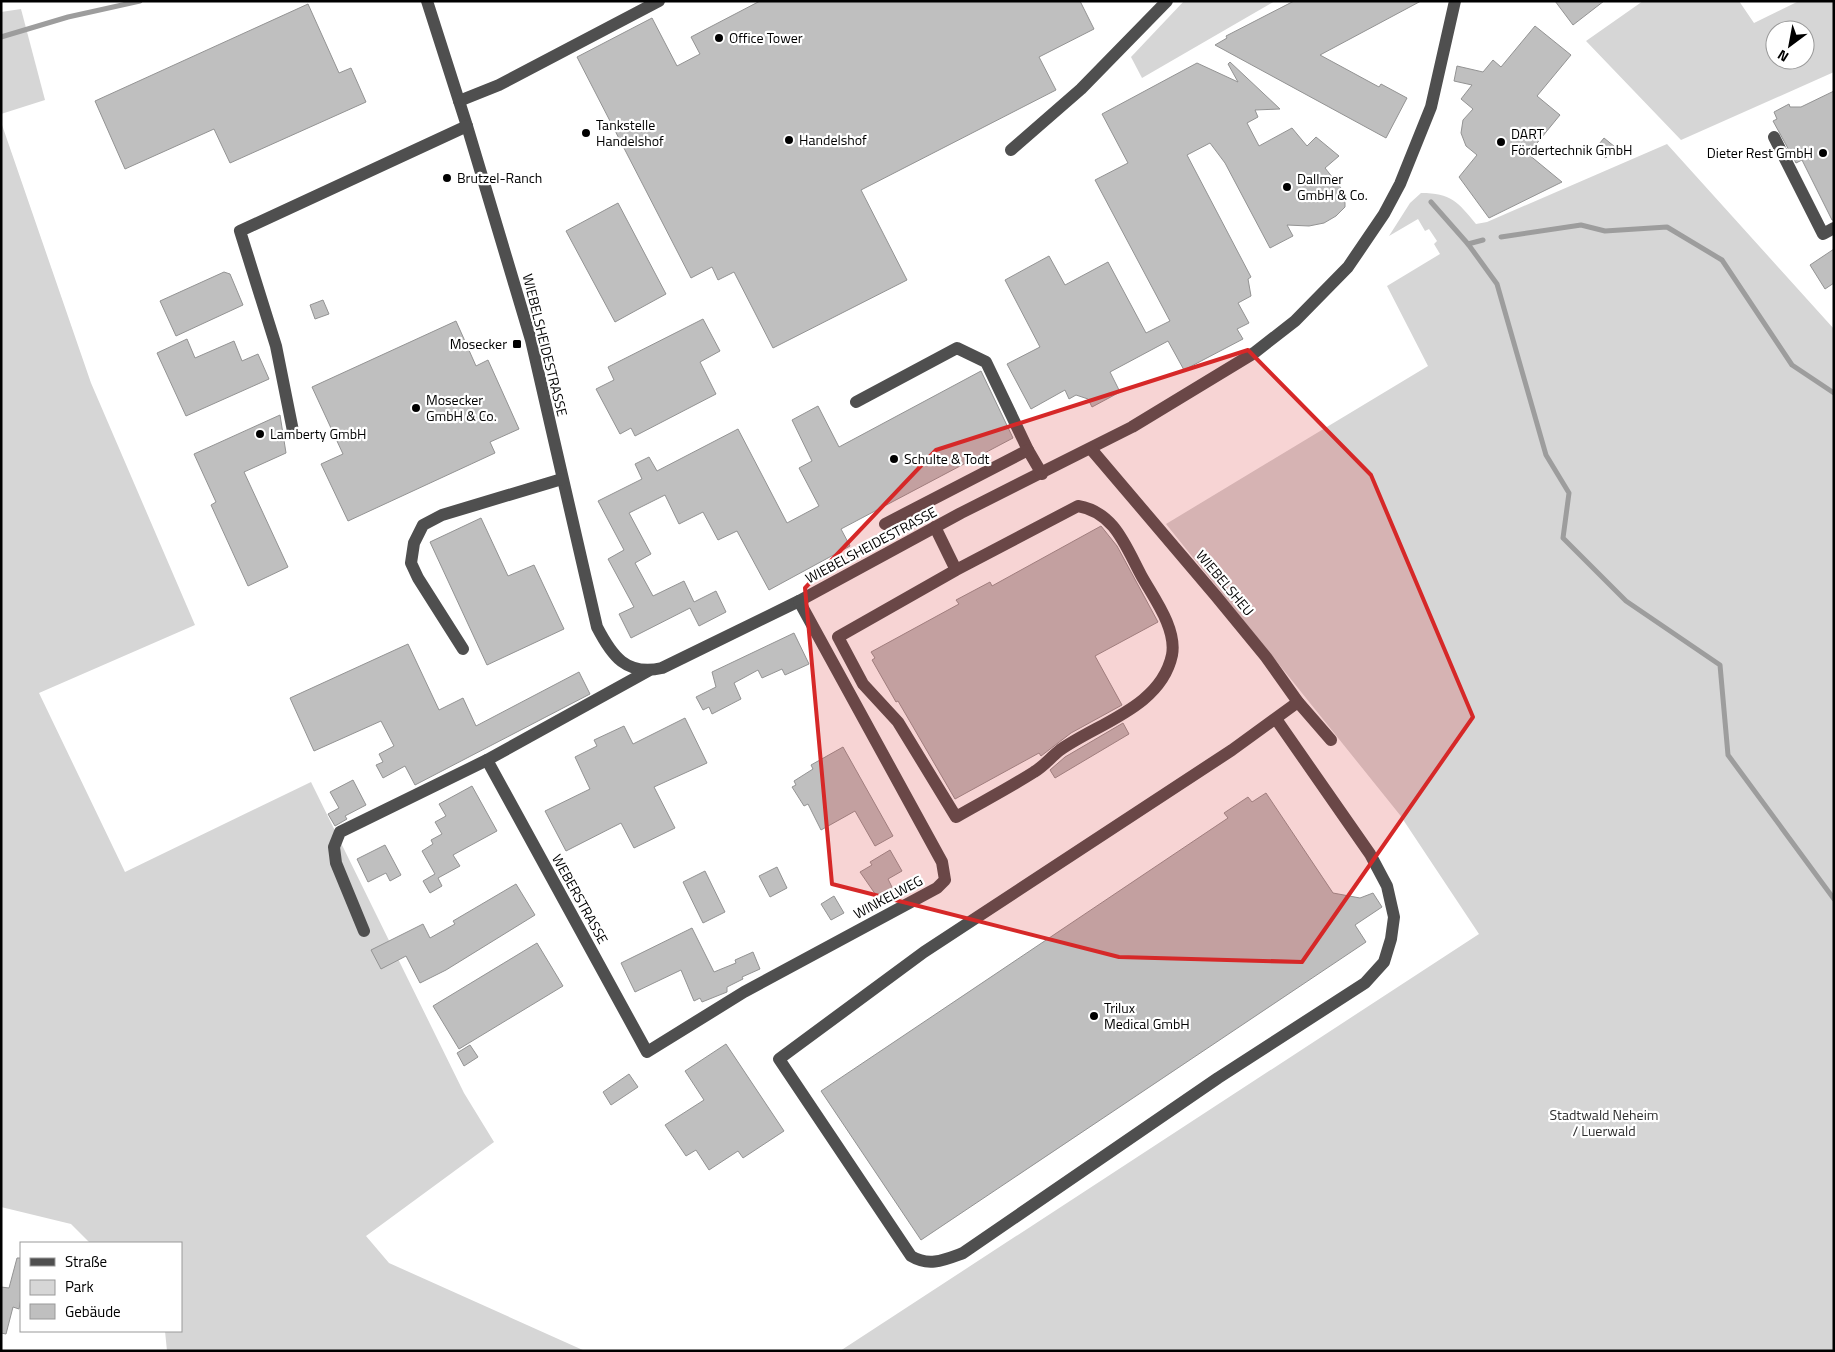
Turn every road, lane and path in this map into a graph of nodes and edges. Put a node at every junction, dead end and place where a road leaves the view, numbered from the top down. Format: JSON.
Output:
{"nodes":[{"id":1,"x":427,"y":1,"type":"edge"},
{"id":2,"x":659,"y":1,"type":"edge"},
{"id":3,"x":1166,"y":1,"type":"edge"},
{"id":4,"x":1455,"y":1,"type":"edge"},
{"id":5,"x":459,"y":101,"type":"junction"},
{"id":6,"x":468,"y":126,"type":"junction"},
{"id":7,"x":1774,"y":137,"type":"dead end"},
{"id":8,"x":1011,"y":150,"type":"dead end"},
{"id":9,"x":1834,"y":228,"type":"edge"},
{"id":10,"x":856,"y":402,"type":"dead end"},
{"id":11,"x":293,"y":431,"type":"dead end"},
{"id":12,"x":1091,"y":449,"type":"junction"},
{"id":13,"x":1028,"y":450,"type":"junction"},
{"id":14,"x":1042,"y":474,"type":"junction"},
{"id":15,"x":562,"y":479,"type":"junction"},
{"id":16,"x":885,"y":524,"type":"dead end"},
{"id":17,"x":935,"y":527,"type":"junction"},
{"id":18,"x":956,"y":570,"type":"junction"},
{"id":19,"x":799,"y":601,"type":"junction"},
{"id":20,"x":463,"y":649,"type":"dead end"},
{"id":21,"x":648,"y":672,"type":"junction"},
{"id":22,"x":1298,"y":702,"type":"junction"},
{"id":23,"x":1276,"y":719,"type":"junction"},
{"id":24,"x":1331,"y":740,"type":"dead end"},
{"id":25,"x":487,"y":760,"type":"junction"},
{"id":26,"x":364,"y":930,"type":"dead end"},
{"id":27,"x":648,"y":1052,"type":"joint"}],
"edges":[{"from":1,"to":5,"type":"street","name":"WIEBELSHEIDESTRASSE"},
{"from":2,"to":5,"type":"street"},
{"from":3,"to":8,"type":"street"},
{"from":4,"to":12,"type":"street","name":"WIEBELSHEIDESTRASSE"},
{"from":5,"to":6,"type":"street","name":"WIEBELSHEIDESTRASSE"},
{"from":6,"to":11,"type":"street"},
{"from":6,"to":15,"type":"street","name":"WIEBELSHEIDESTRASSE"},
{"from":7,"to":9,"type":"street"},
{"from":10,"to":13,"type":"street"},
{"from":12,"to":14,"type":"street","name":"WIEBELSHEIDESTRASSE"},
{"from":12,"to":22,"type":"street","name":"WIEBELSHEU"},
{"from":13,"to":14,"type":"street"},
{"from":13,"to":16,"type":"street"},
{"from":14,"to":17,"type":"street","name":"WIEBELSHEIDESTRASSE"},
{"from":15,"to":20,"type":"street"},
{"from":15,"to":21,"type":"street","name":"WIEBELSHEIDESTRASSE"},
{"from":17,"to":18,"type":"street"},
{"from":17,"to":19,"type":"street","name":"WIEBELSHEIDESTRASSE"},
{"from":18,"to":18,"type":"street"},
{"from":19,"to":21,"type":"street","name":"WIEBELSHEIDESTRASSE"},
{"from":19,"to":27,"type":"street","name":"WINKELWEG"},
{"from":21,"to":25,"type":"street"},
{"from":22,"to":23,"type":"street"},
{"from":22,"to":24,"type":"street","name":"WIEBELSHEU"},
{"from":23,"to":23,"type":"street"},
{"from":25,"to":26,"type":"street"},
{"from":25,"to":27,"type":"street","name":"WEBERSTRASSE"}]}
